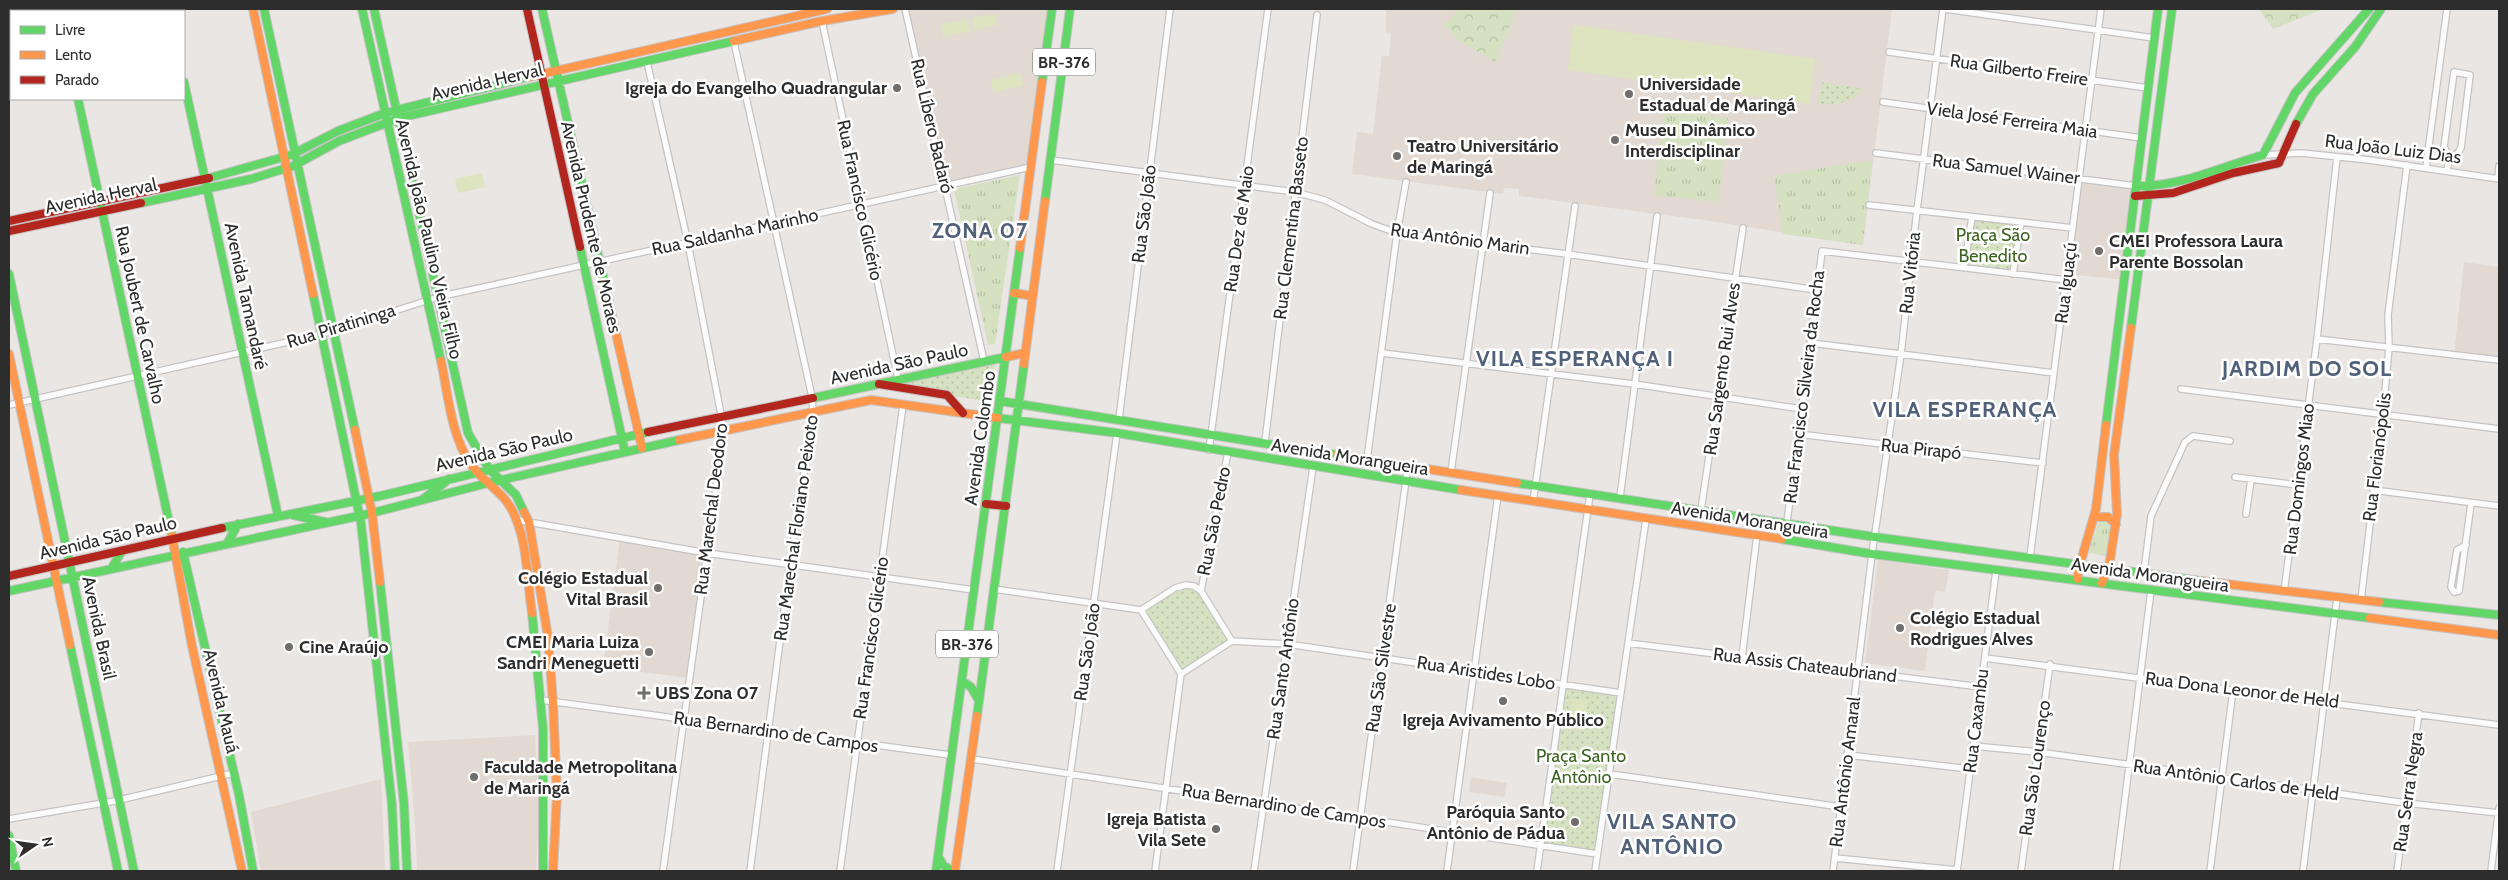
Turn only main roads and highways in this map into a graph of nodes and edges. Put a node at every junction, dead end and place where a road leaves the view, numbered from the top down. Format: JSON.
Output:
{"nodes":[{"id":1,"x":253,"y":9,"type":"edge"},
{"id":2,"x":264,"y":9,"type":"edge"},
{"id":3,"x":362,"y":9,"type":"edge"},
{"id":4,"x":374,"y":9,"type":"edge"},
{"id":5,"x":527,"y":9,"type":"edge"},
{"id":6,"x":542,"y":9,"type":"edge"},
{"id":7,"x":827,"y":9,"type":"edge"},
{"id":8,"x":893,"y":9,"type":"edge"},
{"id":9,"x":1052,"y":9,"type":"edge"},
{"id":10,"x":1070,"y":9,"type":"edge"},
{"id":11,"x":2158,"y":9,"type":"edge"},
{"id":12,"x":2172,"y":9,"type":"edge"},
{"id":13,"x":2369,"y":9,"type":"edge"},
{"id":14,"x":2381,"y":9,"type":"edge"},
{"id":15,"x":759,"y":24,"type":"junction"},
{"id":16,"x":750,"y":38,"type":"junction"},
{"id":17,"x":665,"y":46,"type":"junction"},
{"id":18,"x":684,"y":54,"type":"junction"},
{"id":19,"x":617,"y":57,"type":"junction"},
{"id":20,"x":555,"y":70,"type":"junction"},
{"id":21,"x":541,"y":72,"type":"junction"},
{"id":22,"x":605,"y":72,"type":"junction"},
{"id":23,"x":557,"y":81,"type":"junction"},
{"id":24,"x":543,"y":84,"type":"junction"},
{"id":25,"x":185,"y":86,"type":"edge"},
{"id":26,"x":466,"y":91,"type":"junction"},
{"id":27,"x":478,"y":98,"type":"junction"},
{"id":28,"x":78,"y":100,"type":"edge"},
{"id":29,"x":397,"y":109,"type":"junction"},
{"id":30,"x":385,"y":113,"type":"junction"},
{"id":31,"x":1039,"y":114,"type":"junction"},
{"id":32,"x":1057,"y":116,"type":"junction"},
{"id":33,"x":399,"y":118,"type":"junction"},
{"id":34,"x":387,"y":123,"type":"junction"},
{"id":35,"x":1036,"y":126,"type":"junction"},
{"id":36,"x":1054,"y":129,"type":"junction"},
{"id":37,"x":338,"y":131,"type":"junction"},
{"id":38,"x":332,"y":144,"type":"junction"},
{"id":39,"x":296,"y":152,"type":"junction"},
{"id":40,"x":286,"y":157,"type":"junction"},
{"id":41,"x":299,"y":163,"type":"junction"},
{"id":42,"x":288,"y":168,"type":"junction"},
{"id":43,"x":236,"y":172,"type":"junction"},
{"id":44,"x":206,"y":179,"type":"junction"},
{"id":45,"x":251,"y":179,"type":"junction"},
{"id":46,"x":2136,"y":186,"type":"junction"},
{"id":47,"x":2150,"y":187,"type":"junction"},
{"id":48,"x":208,"y":188,"type":"junction"},
{"id":49,"x":151,"y":190,"type":"junction"},
{"id":50,"x":2135,"y":196,"type":"junction"},
{"id":51,"x":2148,"y":197,"type":"junction"},
{"id":52,"x":100,"y":200,"type":"junction"},
{"id":53,"x":136,"y":204,"type":"junction"},
{"id":54,"x":103,"y":211,"type":"junction"},
{"id":55,"x":43,"y":213,"type":"junction"},
{"id":56,"x":62,"y":219,"type":"junction"},
{"id":57,"x":9,"y":221,"type":"edge"},
{"id":58,"x":9,"y":231,"type":"edge"},
{"id":59,"x":9,"y":274,"type":"edge"},
{"id":60,"x":1014,"y":293,"type":"junction"},
{"id":61,"x":1033,"y":296,"type":"junction"},
{"id":62,"x":1026,"y":353,"type":"junction"},
{"id":63,"x":9,"y":354,"type":"edge"},
{"id":64,"x":1006,"y":357,"type":"junction"},
{"id":65,"x":2113,"y":375,"type":"junction"},
{"id":66,"x":874,"y":383,"type":"junction"},
{"id":67,"x":2125,"y":383,"type":"junction"},
{"id":68,"x":1000,"y":401,"type":"junction"},
{"id":69,"x":1019,"y":404,"type":"junction"},
{"id":70,"x":964,"y":414,"type":"junction"},
{"id":71,"x":998,"y":418,"type":"junction"},
{"id":72,"x":1016,"y":420,"type":"junction"},
{"id":73,"x":638,"y":435,"type":"junction"},
{"id":74,"x":622,"y":438,"type":"junction"},
{"id":75,"x":642,"y":448,"type":"junction"},
{"id":76,"x":625,"y":452,"type":"junction"},
{"id":77,"x":489,"y":469,"type":"junction"},
{"id":78,"x":476,"y":472,"type":"junction"},
{"id":79,"x":451,"y":478,"type":"junction"},
{"id":80,"x":500,"y":480,"type":"junction"},
{"id":81,"x":488,"y":483,"type":"junction"},
{"id":82,"x":369,"y":498,"type":"junction"},
{"id":83,"x":357,"y":501,"type":"junction"},
{"id":84,"x":416,"y":503,"type":"junction"},
{"id":85,"x":986,"y":504,"type":"junction"},
{"id":86,"x":1006,"y":506,"type":"junction"},
{"id":87,"x":288,"y":514,"type":"junction"},
{"id":88,"x":372,"y":514,"type":"junction"},
{"id":89,"x":278,"y":516,"type":"junction"},
{"id":90,"x":360,"y":516,"type":"junction"},
{"id":91,"x":2095,"y":518,"type":"junction"},
{"id":92,"x":330,"y":522,"type":"junction"},
{"id":93,"x":238,"y":524,"type":"junction"},
{"id":94,"x":2116,"y":524,"type":"junction"},
{"id":95,"x":172,"y":538,"type":"junction"},
{"id":96,"x":227,"y":544,"type":"junction"},
{"id":97,"x":122,"y":552,"type":"junction"},
{"id":98,"x":183,"y":552,"type":"junction"},
{"id":99,"x":174,"y":554,"type":"junction"},
{"id":100,"x":2030,"y":557,"type":"junction"},
{"id":101,"x":69,"y":564,"type":"junction"},
{"id":102,"x":2020,"y":564,"type":"dead end"},
{"id":103,"x":2080,"y":564,"type":"junction"},
{"id":104,"x":54,"y":567,"type":"junction"},
{"id":105,"x":2109,"y":567,"type":"junction"},
{"id":106,"x":111,"y":569,"type":"junction"},
{"id":107,"x":9,"y":576,"type":"edge"},
{"id":108,"x":73,"y":578,"type":"junction"},
{"id":109,"x":2078,"y":579,"type":"junction"},
{"id":110,"x":57,"y":581,"type":"junction"},
{"id":111,"x":2102,"y":583,"type":"junction"},
{"id":112,"x":9,"y":590,"type":"edge"},
{"id":113,"x":545,"y":615,"type":"junction"},
{"id":114,"x":2499,"y":615,"type":"edge"},
{"id":115,"x":533,"y":616,"type":"junction"},
{"id":116,"x":2499,"y":635,"type":"edge"},
{"id":117,"x":962,"y":681,"type":"junction"},
{"id":118,"x":978,"y":699,"type":"junction"},
{"id":119,"x":545,"y":794,"type":"junction"},
{"id":120,"x":556,"y":794,"type":"junction"},
{"id":121,"x":9,"y":836,"type":"edge"},
{"id":122,"x":250,"y":853,"type":"junction"},
{"id":123,"x":240,"y":856,"type":"junction"},
{"id":124,"x":938,"y":856,"type":"junction"},
{"id":125,"x":16,"y":871,"type":"edge"},
{"id":126,"x":118,"y":871,"type":"edge"},
{"id":127,"x":134,"y":871,"type":"edge"},
{"id":128,"x":242,"y":871,"type":"edge"},
{"id":129,"x":253,"y":871,"type":"edge"},
{"id":130,"x":395,"y":871,"type":"edge"},
{"id":131,"x":407,"y":871,"type":"edge"},
{"id":132,"x":543,"y":871,"type":"edge"},
{"id":133,"x":553,"y":871,"type":"edge"},
{"id":134,"x":936,"y":871,"type":"edge"},
{"id":135,"x":954,"y":871,"type":"edge"}],
"edges":[{"from":1,"to":40,"type":"main road"},
{"from":2,"to":39,"type":"main road"},
{"from":3,"to":30,"type":"main road","name":"Avenida João Paulino Vieira Filho"},
{"from":4,"to":29,"type":"main road","name":"Avenida João Paulino Vieira Filho"},
{"from":5,"to":21,"type":"main road","name":"Avenida Prudente de Moraes"},
{"from":6,"to":20,"type":"main road","name":"Avenida Prudente de Moraes"},
{"from":7,"to":15,"type":"main road","name":"Avenida Herval"},
{"from":8,"to":16,"type":"main road","name":"Avenida Herval"},
{"from":9,"to":31,"type":"main road","name":"Avenida Colombo","number":"BR-376"},
{"from":10,"to":32,"type":"main road","name":"Avenida Colombo","number":"BR-376"},
{"from":11,"to":46,"type":"main road"},
{"from":12,"to":47,"type":"main road"},
{"from":13,"to":47,"type":"main road","name":"Rua João Luiz Dias"},
{"from":14,"to":51,"type":"main road"},
{"from":15,"to":16,"type":"main road"},
{"from":15,"to":17,"type":"main road","name":"Avenida Herval"},
{"from":16,"to":18,"type":"main road","name":"Avenida Herval"},
{"from":17,"to":18,"type":"main road"},
{"from":17,"to":19,"type":"main road","name":"Avenida Herval"},
{"from":18,"to":22,"type":"main road","name":"Avenida Herval"},
{"from":19,"to":20,"type":"main road","name":"Avenida Herval"},
{"from":19,"to":22,"type":"main road"},
{"from":20,"to":21,"type":"main road","name":"Avenida Herval"},
{"from":20,"to":23,"type":"main road","name":"Avenida Prudente de Moraes"},
{"from":21,"to":24,"type":"main road","name":"Avenida Prudente de Moraes"},
{"from":21,"to":26,"type":"main road","name":"Avenida Herval"},
{"from":22,"to":23,"type":"main road","name":"Avenida Herval"},
{"from":23,"to":24,"type":"main road","name":"Avenida Herval"},
{"from":23,"to":73,"type":"main road","name":"Avenida Prudente de Moraes"},
{"from":24,"to":27,"type":"main road","name":"Avenida Herval"},
{"from":24,"to":74,"type":"main road","name":"Avenida Prudente de Moraes"},
{"from":25,"to":44,"type":"main road","name":"Avenida Tamandaré"},
{"from":26,"to":27,"type":"main road"},
{"from":26,"to":29,"type":"main road","name":"Avenida Herval"},
{"from":27,"to":33,"type":"main road","name":"Avenida Herval"},
{"from":28,"to":52,"type":"main road","name":"Rua Joubert de Carvalho"},
{"from":29,"to":30,"type":"main road","name":"Avenida Herval"},
{"from":29,"to":33,"type":"main road","name":"Avenida João Paulino Vieira Filho"},
{"from":30,"to":34,"type":"main road","name":"Avenida João Paulino Vieira Filho"},
{"from":30,"to":37,"type":"main road","name":"Avenida Herval"},
{"from":31,"to":32,"type":"main road"},
{"from":31,"to":35,"type":"main road","name":"Avenida Colombo","number":"BR-376"},
{"from":32,"to":36,"type":"main road","name":"Avenida Colombo","number":"BR-376"},
{"from":33,"to":34,"type":"main road","name":"Avenida Herval"},
{"from":33,"to":77,"type":"main road","name":"Avenida João Paulino Vieira Filho"},
{"from":34,"to":38,"type":"main road","name":"Avenida Herval"},
{"from":34,"to":78,"type":"main road","name":"Avenida João Paulino Vieira Filho"},
{"from":35,"to":36,"type":"main road"},
{"from":35,"to":60,"type":"main road","name":"Avenida Colombo","number":"BR-376"},
{"from":36,"to":61,"type":"main road","name":"Avenida Colombo","number":"BR-376"},
{"from":37,"to":38,"type":"main road"},
{"from":37,"to":39,"type":"main road","name":"Avenida Herval"},
{"from":38,"to":41,"type":"main road","name":"Avenida Herval"},
{"from":39,"to":40,"type":"main road","name":"Avenida Herval"},
{"from":39,"to":41,"type":"main road"},
{"from":40,"to":42,"type":"main road"},
{"from":40,"to":43,"type":"main road","name":"Avenida Herval"},
{"from":41,"to":42,"type":"main road","name":"Avenida Herval"},
{"from":41,"to":82,"type":"main road"},
{"from":42,"to":45,"type":"main road","name":"Avenida Herval"},
{"from":42,"to":83,"type":"main road"},
{"from":43,"to":44,"type":"main road","name":"Avenida Herval"},
{"from":43,"to":45,"type":"main road"},
{"from":44,"to":48,"type":"main road","name":"Avenida Tamandaré"},
{"from":44,"to":49,"type":"main road","name":"Avenida Herval"},
{"from":45,"to":48,"type":"main road","name":"Avenida Herval"},
{"from":46,"to":47,"type":"main road","name":"Rua João Luiz Dias"},
{"from":46,"to":50,"type":"main road"},
{"from":47,"to":51,"type":"main road"},
{"from":48,"to":53,"type":"main road","name":"Avenida Herval"},
{"from":48,"to":89,"type":"main road","name":"Avenida Tamandaré"},
{"from":49,"to":52,"type":"main road","name":"Avenida Herval"},
{"from":49,"to":53,"type":"main road"},
{"from":50,"to":51,"type":"main road"},
{"from":50,"to":65,"type":"main road"},
{"from":51,"to":67,"type":"main road"},
{"from":52,"to":54,"type":"main road","name":"Rua Joubert de Carvalho"},
{"from":52,"to":55,"type":"main road","name":"Avenida Herval"},
{"from":53,"to":54,"type":"main road","name":"Avenida Herval"},
{"from":54,"to":56,"type":"main road","name":"Avenida Herval"},
{"from":54,"to":95,"type":"main road","name":"Rua Joubert de Carvalho"},
{"from":55,"to":56,"type":"main road"},
{"from":55,"to":57,"type":"main road","name":"Avenida Herval"},
{"from":56,"to":58,"type":"main road","name":"Avenida Herval"},
{"from":59,"to":101,"type":"main road","name":"Avenida Brasil"},
{"from":60,"to":61,"type":"main road"},
{"from":60,"to":64,"type":"main road","name":"Avenida Colombo","number":"BR-376"},
{"from":61,"to":62,"type":"main road","name":"Avenida Colombo","number":"BR-376"},
{"from":62,"to":64,"type":"main road","name":"Avenida São Paulo"},
{"from":62,"to":69,"type":"main road","name":"Avenida Colombo","number":"BR-376"},
{"from":63,"to":104,"type":"main road","name":"Avenida Brasil"},
{"from":64,"to":66,"type":"main road","name":"Avenida São Paulo"},
{"from":64,"to":68,"type":"main road","name":"Avenida Colombo","number":"BR-376"},
{"from":65,"to":67,"type":"main road"},
{"from":65,"to":91,"type":"main road"},
{"from":66,"to":70,"type":"main road"},
{"from":66,"to":73,"type":"main road","name":"Avenida São Paulo"},
{"from":67,"to":94,"type":"main road"},
{"from":68,"to":69,"type":"main road","name":"Avenida Morangueira"},
{"from":68,"to":71,"type":"main road","name":"Avenida Colombo","number":"BR-376"},
{"from":69,"to":72,"type":"main road","name":"Avenida Colombo","number":"BR-376"},
{"from":69,"to":100,"type":"main road","name":"Avenida Morangueira"},
{"from":70,"to":71,"type":"main road","name":"Avenida São Paulo"},
{"from":70,"to":75,"type":"main road","name":"Avenida São Paulo"},
{"from":71,"to":72,"type":"main road","name":"Avenida Morangueira"},
{"from":71,"to":85,"type":"main road","name":"Avenida Colombo","number":"BR-376"},
{"from":72,"to":86,"type":"main road","name":"Avenida Colombo","number":"BR-376"},
{"from":72,"to":109,"type":"main road","name":"Avenida Morangueira"},
{"from":73,"to":74,"type":"main road","name":"Avenida São Paulo"},
{"from":73,"to":75,"type":"main road","name":"Avenida Prudente de Moraes"},
{"from":74,"to":76,"type":"main road","name":"Avenida Prudente de Moraes"},
{"from":74,"to":77,"type":"main road","name":"Avenida São Paulo"},
{"from":75,"to":76,"type":"main road","name":"Avenida São Paulo"},
{"from":76,"to":80,"type":"main road","name":"Avenida São Paulo"},
{"from":77,"to":78,"type":"main road","name":"Avenida São Paulo"},
{"from":77,"to":80,"type":"main road","name":"Avenida João Paulino Vieira Filho"},
{"from":78,"to":79,"type":"main road","name":"Avenida São Paulo"},
{"from":78,"to":81,"type":"main road","name":"Avenida João Paulino Vieira Filho"},
{"from":79,"to":82,"type":"main road","name":"Avenida São Paulo"},
{"from":79,"to":84,"type":"main road"},
{"from":80,"to":81,"type":"main road","name":"Avenida São Paulo"},
{"from":80,"to":113,"type":"main road","name":"Avenida João Paulino Vieira Filho"},
{"from":81,"to":84,"type":"main road","name":"Avenida São Paulo"},
{"from":81,"to":115,"type":"main road","name":"Avenida João Paulino Vieira Filho"},
{"from":82,"to":83,"type":"main road","name":"Avenida São Paulo"},
{"from":82,"to":88,"type":"main road"},
{"from":83,"to":87,"type":"main road","name":"Avenida São Paulo"},
{"from":83,"to":90,"type":"main road"},
{"from":84,"to":88,"type":"main road","name":"Avenida São Paulo"},
{"from":85,"to":86,"type":"main road"},
{"from":85,"to":117,"type":"main road","name":"Avenida Colombo","number":"BR-376"},
{"from":86,"to":118,"type":"main road","name":"Avenida Colombo","number":"BR-376"},
{"from":87,"to":89,"type":"main road","name":"Avenida São Paulo"},
{"from":87,"to":92,"type":"main road"},
{"from":88,"to":90,"type":"main road","name":"Avenida São Paulo"},
{"from":88,"to":131,"type":"main road"},
{"from":89,"to":93,"type":"main road","name":"Avenida São Paulo"},
{"from":90,"to":92,"type":"main road","name":"Avenida São Paulo"},
{"from":90,"to":130,"type":"main road"},
{"from":91,"to":94,"type":"main road"},
{"from":91,"to":103,"type":"main road"},
{"from":92,"to":96,"type":"main road","name":"Avenida São Paulo"},
{"from":93,"to":95,"type":"main road","name":"Avenida São Paulo"},
{"from":93,"to":96,"type":"main road"},
{"from":94,"to":105,"type":"main road"},
{"from":95,"to":97,"type":"main road","name":"Avenida São Paulo"},
{"from":95,"to":99,"type":"main road","name":"Avenida Mauá"},
{"from":96,"to":98,"type":"main road","name":"Avenida São Paulo"},
{"from":97,"to":101,"type":"main road","name":"Avenida São Paulo"},
{"from":97,"to":106,"type":"main road"},
{"from":98,"to":99,"type":"main road","name":"Avenida São Paulo"},
{"from":98,"to":122,"type":"main road","name":"Avenida Mauá"},
{"from":99,"to":106,"type":"main road","name":"Avenida São Paulo"},
{"from":99,"to":123,"type":"main road","name":"Avenida Mauá"},
{"from":100,"to":102,"type":"main road"},
{"from":100,"to":103,"type":"main road","name":"Avenida Morangueira"},
{"from":101,"to":104,"type":"main road","name":"Avenida São Paulo"},
{"from":101,"to":108,"type":"main road","name":"Avenida Brasil"},
{"from":103,"to":105,"type":"main road","name":"Avenida Morangueira"},
{"from":103,"to":109,"type":"main road"},
{"from":104,"to":107,"type":"main road","name":"Avenida São Paulo"},
{"from":104,"to":110,"type":"main road","name":"Avenida Brasil"},
{"from":105,"to":111,"type":"main road"},
{"from":105,"to":114,"type":"main road","name":"Avenida Morangueira"},
{"from":106,"to":108,"type":"main road","name":"Avenida São Paulo"},
{"from":108,"to":110,"type":"main road","name":"Avenida São Paulo"},
{"from":108,"to":127,"type":"main road","name":"Avenida Brasil"},
{"from":109,"to":111,"type":"main road","name":"Avenida Morangueira"},
{"from":110,"to":112,"type":"main road","name":"Avenida São Paulo"},
{"from":110,"to":126,"type":"main road","name":"Avenida Brasil"},
{"from":111,"to":116,"type":"main road","name":"Avenida Morangueira"},
{"from":113,"to":115,"type":"main road"},
{"from":113,"to":120,"type":"main road","name":"Avenida João Paulino Vieira Filho"},
{"from":115,"to":119,"type":"main road"},
{"from":117,"to":118,"type":"main road"},
{"from":117,"to":124,"type":"main road","name":"Avenida Colombo","number":"BR-376"},
{"from":118,"to":135,"type":"main road","name":"Avenida Colombo","number":"BR-376"},
{"from":119,"to":120,"type":"main road"},
{"from":119,"to":132,"type":"main road"},
{"from":120,"to":133,"type":"main road","name":"Avenida João Paulino Vieira Filho"},
{"from":121,"to":125,"type":"main road"},
{"from":122,"to":123,"type":"main road"},
{"from":122,"to":129,"type":"main road","name":"Avenida Mauá"},
{"from":123,"to":128,"type":"main road","name":"Avenida Mauá"},
{"from":124,"to":134,"type":"main road","name":"Avenida Colombo","number":"BR-376"},
{"from":124,"to":135,"type":"main road"}]}
